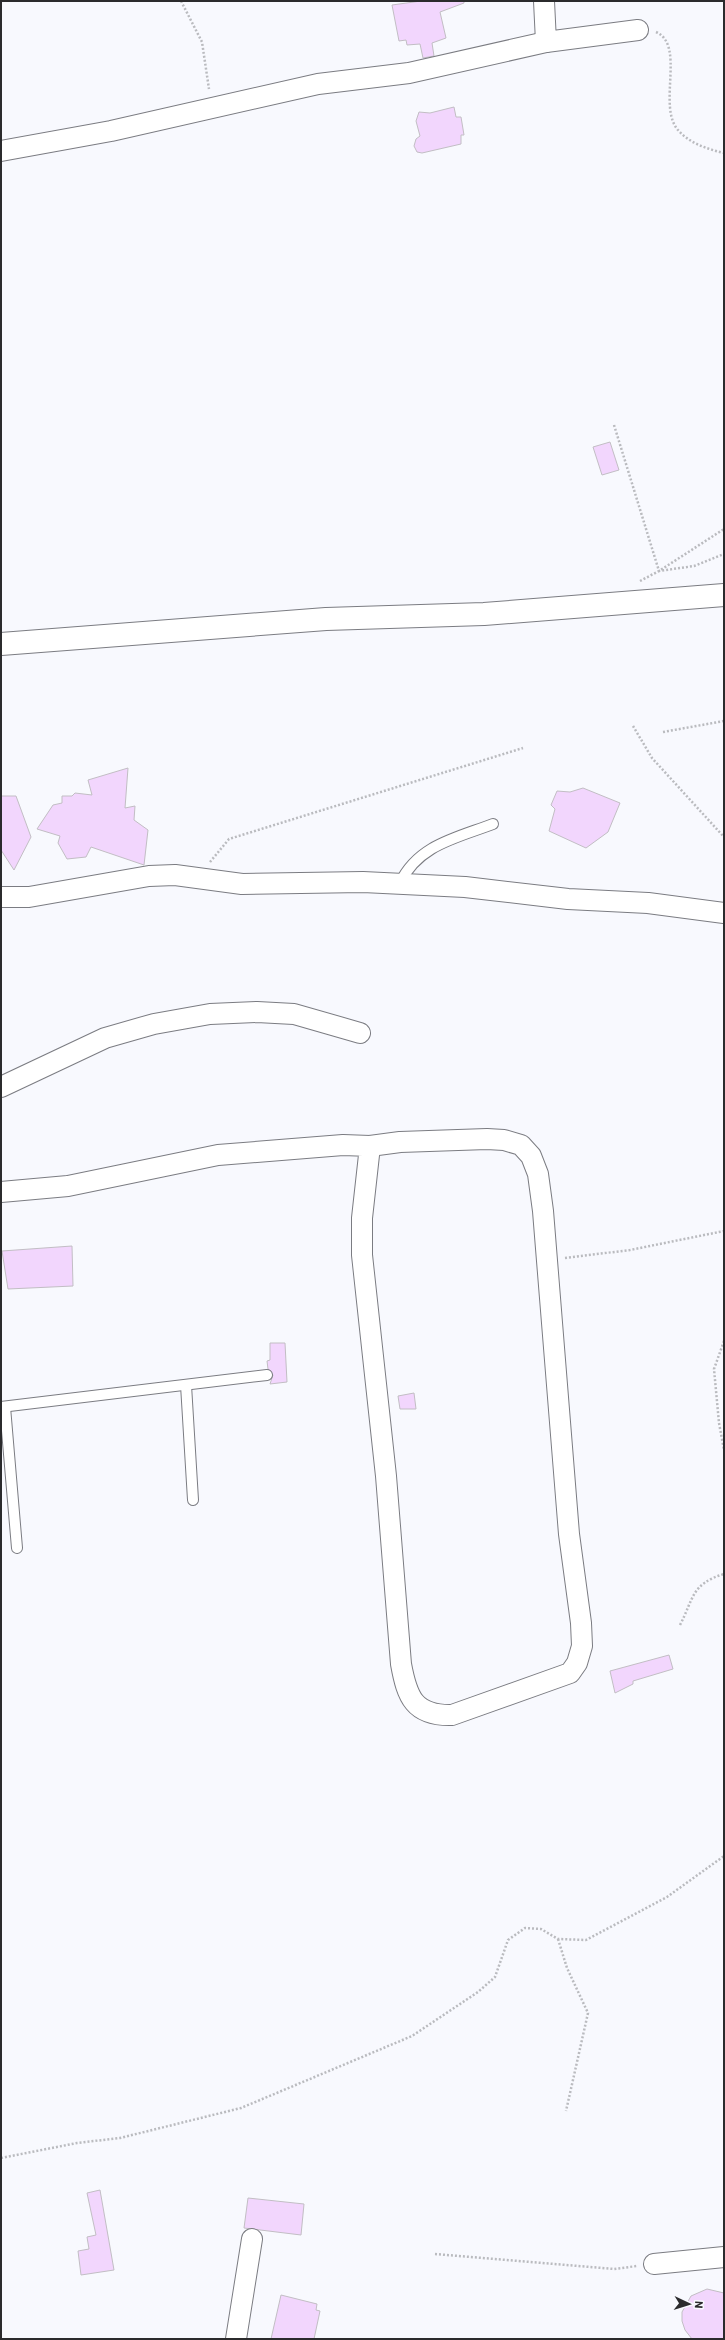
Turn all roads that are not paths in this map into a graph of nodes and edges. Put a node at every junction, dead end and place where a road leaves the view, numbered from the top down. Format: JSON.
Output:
{"nodes":[{"id":1,"x":544,"y":1,"type":"edge"},
{"id":2,"x":638,"y":30,"type":"road end"},
{"id":3,"x":546,"y":42,"type":"junction"},
{"id":4,"x":1,"y":151,"type":"edge"},
{"id":5,"x":724,"y":595,"type":"edge"},
{"id":6,"x":1,"y":644,"type":"edge"},
{"id":7,"x":493,"y":824,"type":"dead end"},
{"id":8,"x":400,"y":883,"type":"junction"},
{"id":9,"x":1,"y":897,"type":"edge"},
{"id":10,"x":724,"y":913,"type":"edge"},
{"id":11,"x":360,"y":1033,"type":"dead end"},
{"id":12,"x":1,"y":1087,"type":"edge"},
{"id":13,"x":370,"y":1146,"type":"junction"},
{"id":14,"x":1,"y":1192,"type":"edge"},
{"id":15,"x":267,"y":1375,"type":"dead end"},
{"id":16,"x":186,"y":1385,"type":"junction"},
{"id":17,"x":3,"y":1407,"type":"edge"},
{"id":18,"x":193,"y":1500,"type":"dead end"},
{"id":19,"x":17,"y":1548,"type":"dead end"},
{"id":20,"x":252,"y":2239,"type":"dead end"},
{"id":21,"x":724,"y":2257,"type":"edge"},
{"id":22,"x":654,"y":2264,"type":"road end"},
{"id":23,"x":236,"y":2339,"type":"edge"}],
"edges":[{"from":1,"to":3,"type":"street"},
{"from":2,"to":3,"type":"street"},
{"from":3,"to":4,"type":"street"},
{"from":5,"to":6,"type":"street"},
{"from":7,"to":8,"type":"lane"},
{"from":8,"to":9,"type":"street"},
{"from":8,"to":10,"type":"street"},
{"from":11,"to":12,"type":"street"},
{"from":13,"to":13,"type":"street"},
{"from":13,"to":14,"type":"street"},
{"from":15,"to":16,"type":"lane"},
{"from":16,"to":17,"type":"lane"},
{"from":16,"to":18,"type":"lane"},
{"from":17,"to":19,"type":"lane"},
{"from":20,"to":23,"type":"street"},
{"from":21,"to":22,"type":"street"}]}
